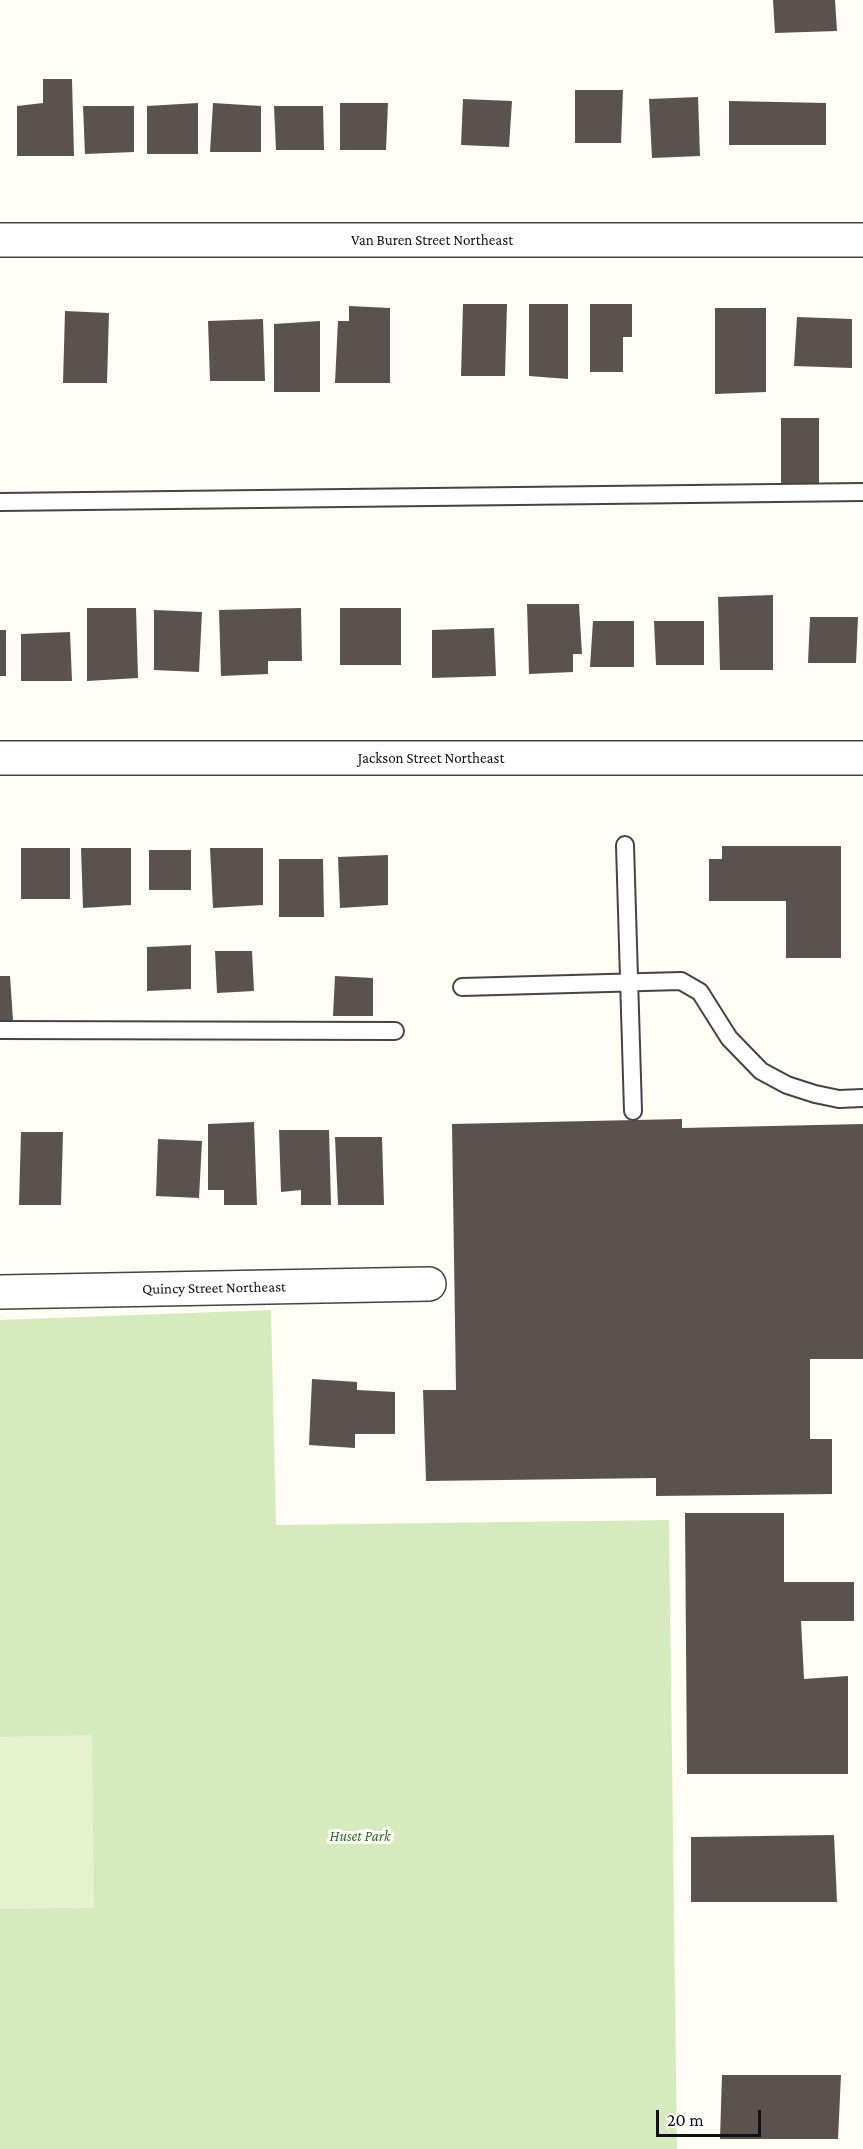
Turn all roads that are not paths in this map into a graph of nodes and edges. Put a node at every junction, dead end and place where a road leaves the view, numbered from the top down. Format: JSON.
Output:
{"nodes":[{"id":1,"x":0,"y":240,"type":"edge"},
{"id":2,"x":863,"y":240,"type":"edge"},
{"id":3,"x":863,"y":492,"type":"edge"},
{"id":4,"x":0,"y":502,"type":"edge"},
{"id":5,"x":0,"y":758,"type":"edge"},
{"id":6,"x":863,"y":758,"type":"edge"},
{"id":7,"x":625,"y":845,"type":"dead end"},
{"id":8,"x":629,"y":983,"type":"junction"},
{"id":9,"x":462,"y":987,"type":"dead end"},
{"id":10,"x":0,"y":1030,"type":"edge"},
{"id":11,"x":395,"y":1031,"type":"dead end"},
{"id":12,"x":863,"y":1098,"type":"edge"},
{"id":13,"x":633,"y":1111,"type":"dead end"},
{"id":14,"x":429,"y":1284,"type":"dead end"},
{"id":15,"x":0,"y":1292,"type":"edge"}],
"edges":[{"from":1,"to":2,"type":"street","name":"Van Buren Street Northeast"},
{"from":3,"to":4,"type":"lane"},
{"from":5,"to":6,"type":"street","name":"Jackson Street Northeast"},
{"from":7,"to":8,"type":"lane"},
{"from":8,"to":9,"type":"lane"},
{"from":8,"to":12,"type":"lane"},
{"from":8,"to":13,"type":"lane"},
{"from":10,"to":11,"type":"lane"},
{"from":14,"to":15,"type":"street","name":"Quincy Street Northeast"}]}
